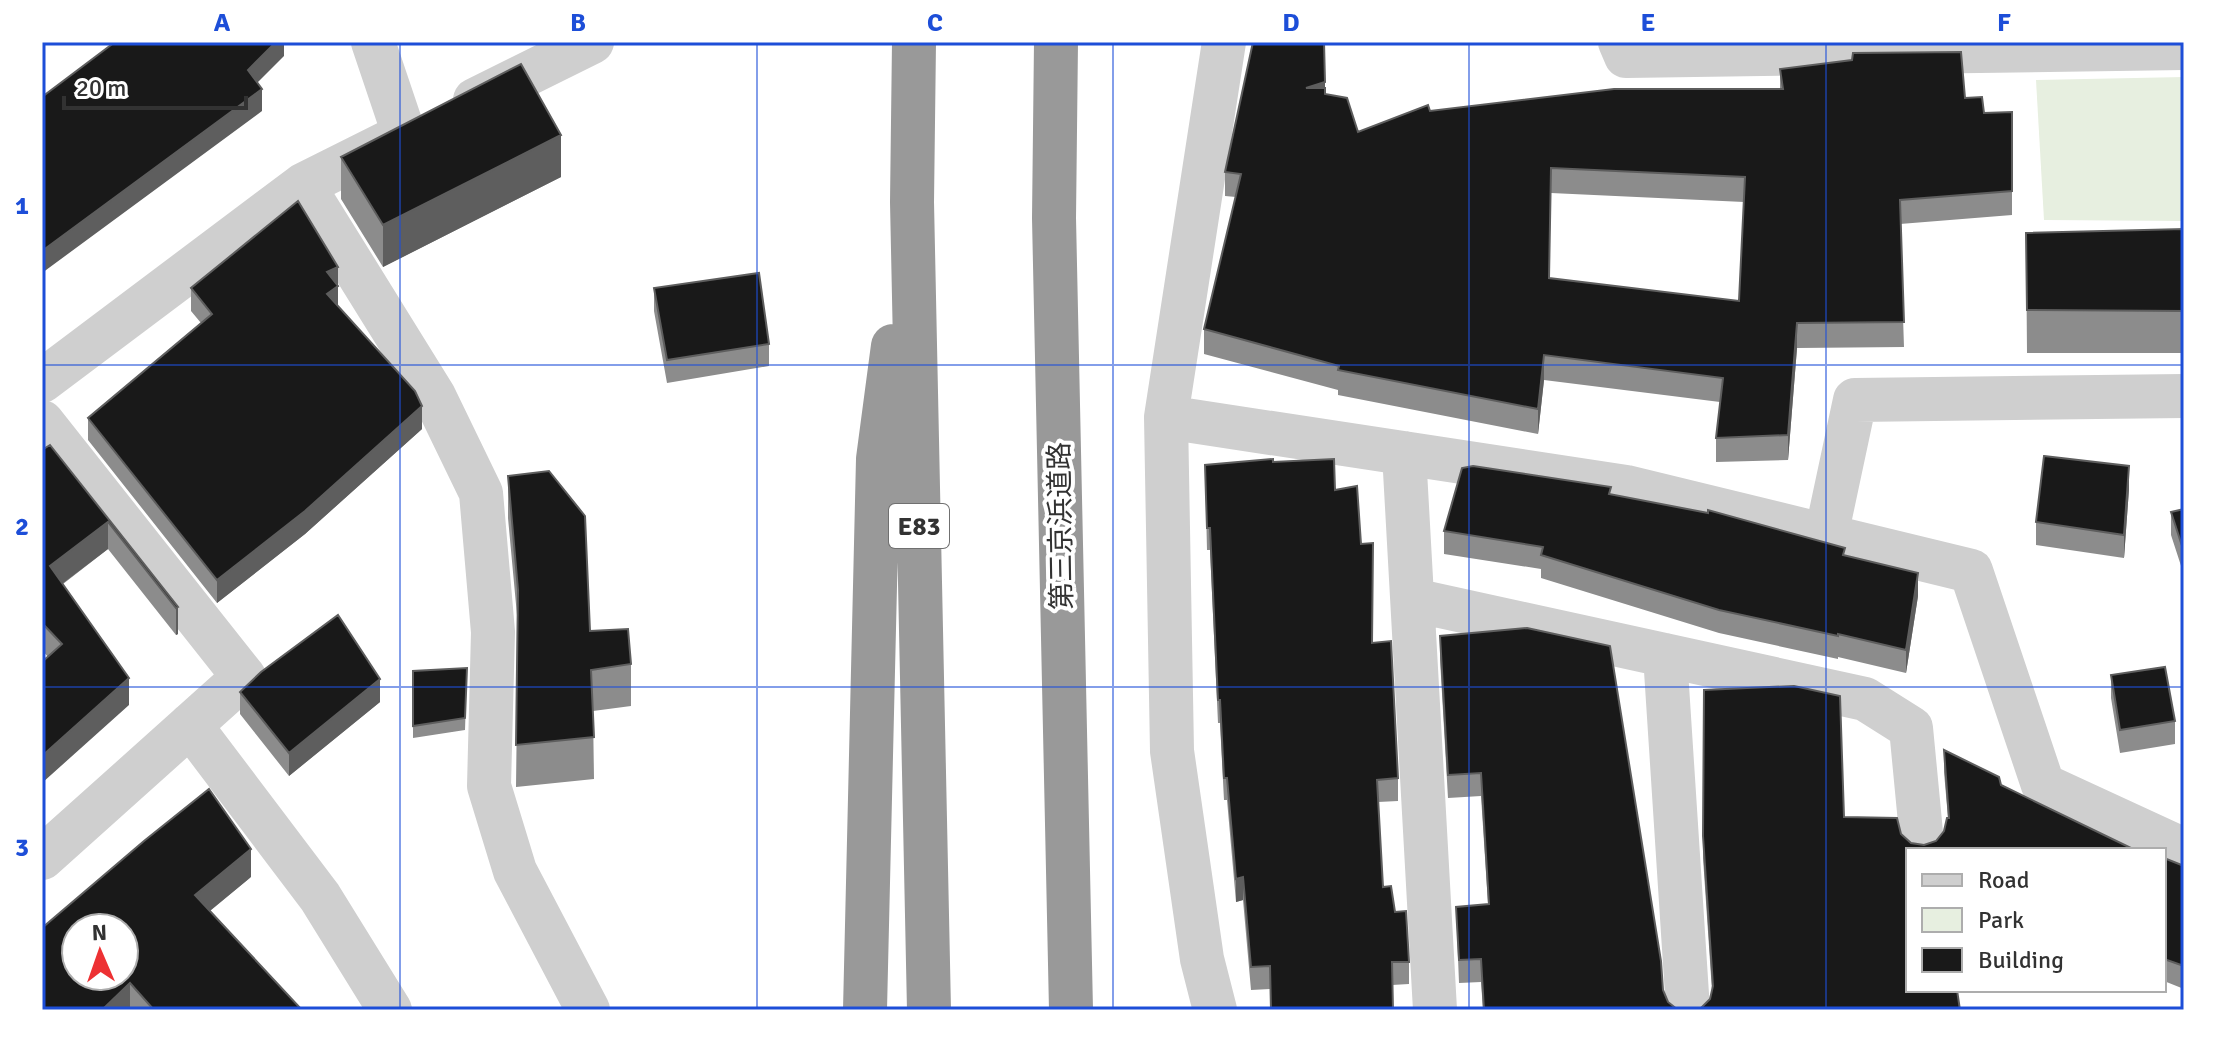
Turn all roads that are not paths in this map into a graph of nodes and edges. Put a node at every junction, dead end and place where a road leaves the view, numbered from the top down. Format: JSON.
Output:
{"nodes":[{"id":1,"x":373,"y":42,"type":"edge"},
{"id":2,"x":592,"y":42,"type":"edge"},
{"id":3,"x":914,"y":42,"type":"edge"},
{"id":4,"x":1056,"y":42,"type":"edge"},
{"id":5,"x":1224,"y":42,"type":"edge"},
{"id":6,"x":1620,"y":42,"type":"edge"},
{"id":7,"x":2184,"y":48,"type":"edge"},
{"id":8,"x":404,"y":134,"type":"junction"},
{"id":9,"x":303,"y":185,"type":"junction"},
{"id":10,"x":912,"y":202,"type":"junction"},
{"id":11,"x":42,"y":381,"type":"edge"},
{"id":12,"x":2184,"y":396,"type":"edge"},
{"id":13,"x":1166,"y":417,"type":"junction"},
{"id":14,"x":42,"y":422,"type":"edge"},
{"id":15,"x":1404,"y":453,"type":"junction"},
{"id":16,"x":1826,"y":536,"type":"junction"},
{"id":17,"x":1413,"y":600,"type":"junction"},
{"id":18,"x":1665,"y":655,"type":"junction"},
{"id":19,"x":190,"y":725,"type":"junction"},
{"id":20,"x":1922,"y":843,"type":"edge"},
{"id":21,"x":2184,"y":850,"type":"edge"},
{"id":22,"x":42,"y":858,"type":"edge"},
{"id":23,"x":390,"y":1010,"type":"edge"},
{"id":24,"x":588,"y":1010,"type":"edge"},
{"id":25,"x":865,"y":1010,"type":"edge"},
{"id":26,"x":929,"y":1010,"type":"edge"},
{"id":27,"x":1071,"y":1010,"type":"edge"},
{"id":28,"x":1215,"y":1010,"type":"edge"},
{"id":29,"x":1435,"y":1010,"type":"edge"},
{"id":30,"x":1688,"y":1010,"type":"edge"}],
"edges":[{"from":1,"to":8,"type":"street"},
{"from":2,"to":8,"type":"street"},
{"from":3,"to":10,"type":"highway","number":"E83"},
{"from":4,"to":27,"type":"highway","name":"第三京浜道路"},
{"from":5,"to":13,"type":"street"},
{"from":6,"to":7,"type":"street"},
{"from":8,"to":9,"type":"street"},
{"from":9,"to":11,"type":"street"},
{"from":9,"to":24,"type":"street"},
{"from":10,"to":25,"type":"highway"},
{"from":10,"to":26,"type":"highway","number":"E83"},
{"from":12,"to":16,"type":"street"},
{"from":13,"to":15,"type":"street"},
{"from":13,"to":28,"type":"street"},
{"from":14,"to":19,"type":"street"},
{"from":15,"to":16,"type":"street"},
{"from":15,"to":17,"type":"street"},
{"from":16,"to":21,"type":"street"},
{"from":17,"to":18,"type":"street"},
{"from":17,"to":29,"type":"street"},
{"from":18,"to":20,"type":"street"},
{"from":18,"to":30,"type":"street"},
{"from":19,"to":22,"type":"street"},
{"from":19,"to":23,"type":"street"}]}
